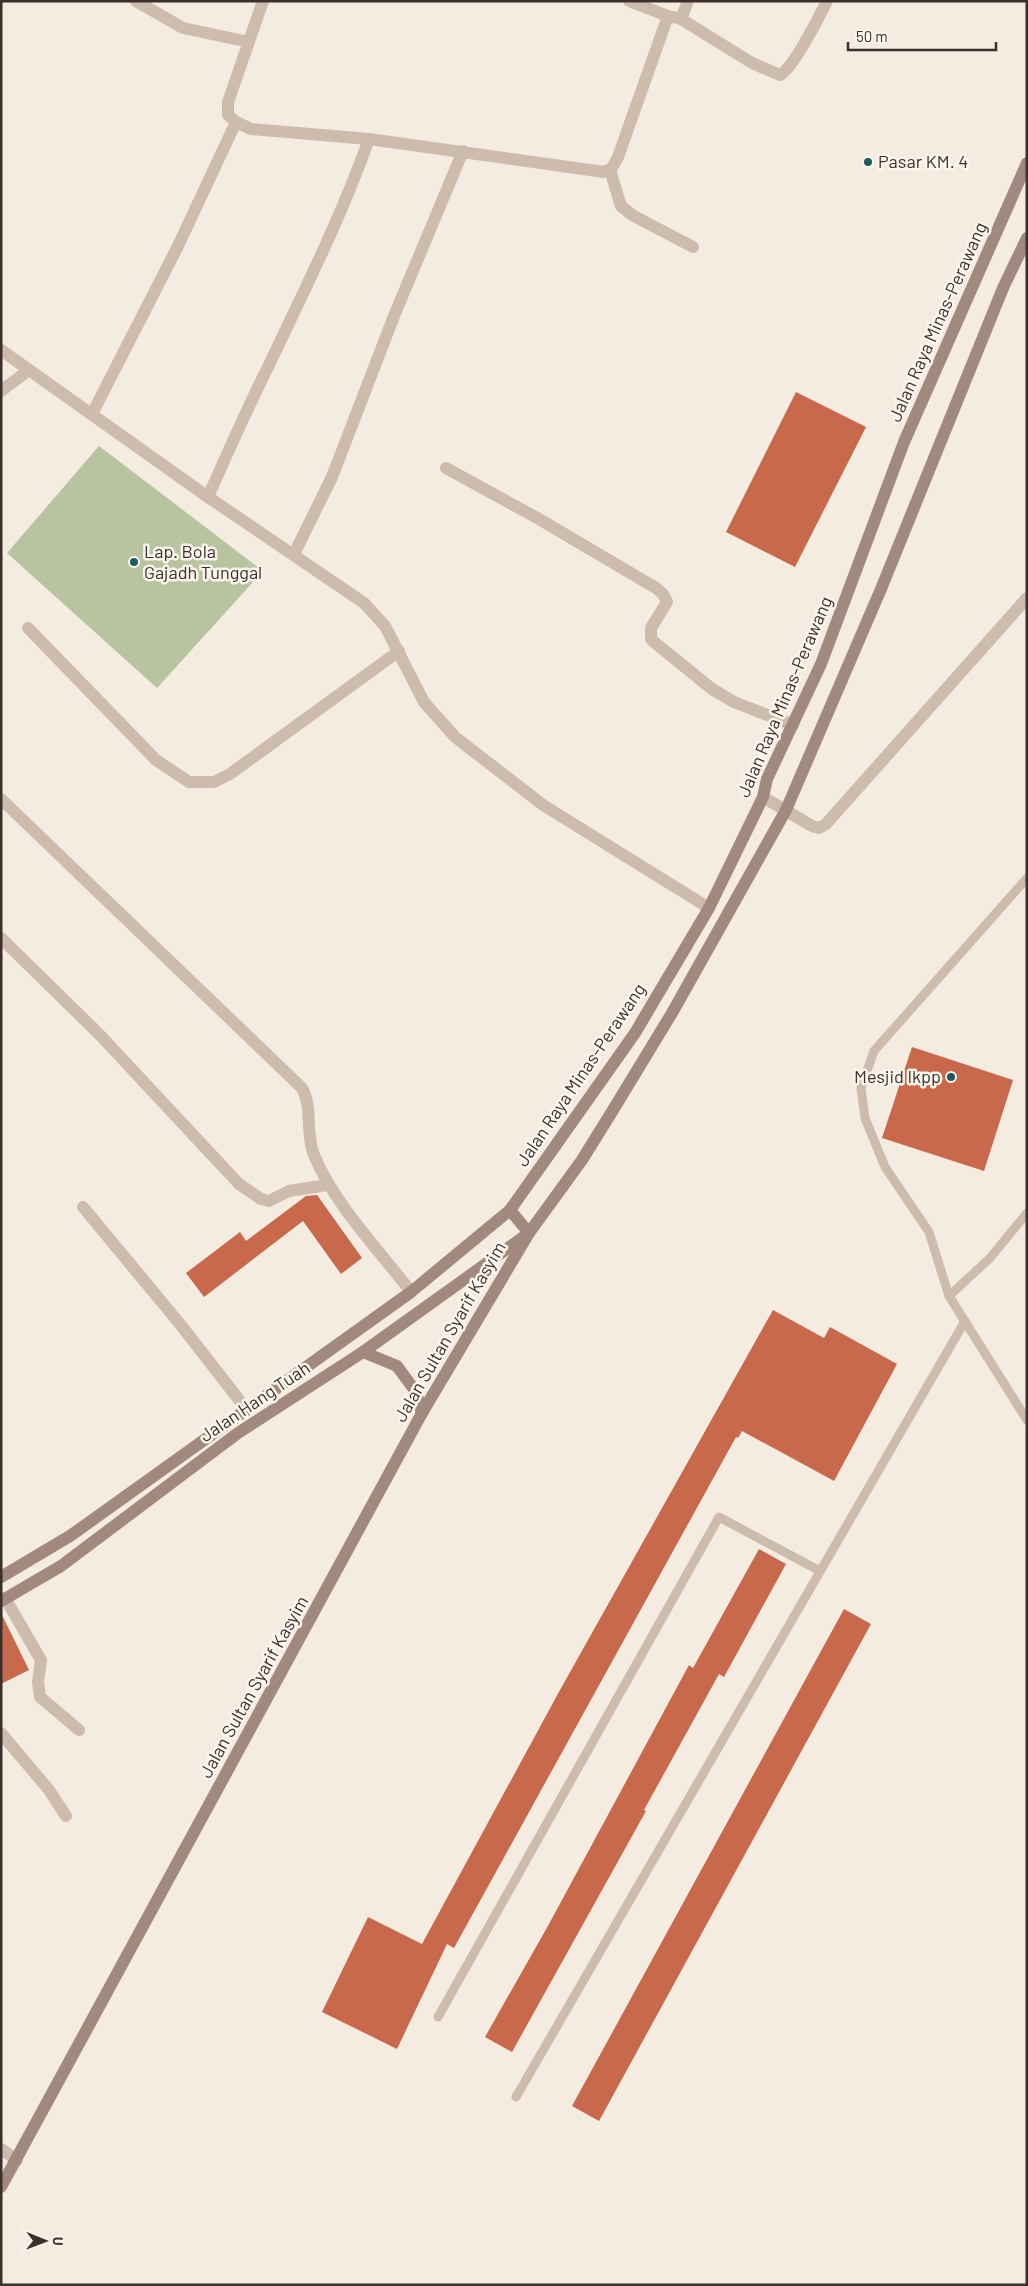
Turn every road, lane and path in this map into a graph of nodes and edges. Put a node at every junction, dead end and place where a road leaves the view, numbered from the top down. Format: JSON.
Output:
{"nodes":[{"id":1,"x":136,"y":1,"type":"edge"},
{"id":2,"x":263,"y":1,"type":"edge"},
{"id":3,"x":629,"y":1,"type":"edge"},
{"id":4,"x":688,"y":1,"type":"edge"},
{"id":5,"x":828,"y":1,"type":"edge"},
{"id":6,"x":668,"y":16,"type":"junction"},
{"id":7,"x":681,"y":19,"type":"junction"},
{"id":8,"x":249,"y":42,"type":"junction"},
{"id":9,"x":236,"y":122,"type":"junction"},
{"id":10,"x":369,"y":139,"type":"junction"},
{"id":11,"x":463,"y":151,"type":"junction"},
{"id":12,"x":1027,"y":163,"type":"edge"},
{"id":13,"x":610,"y":170,"type":"junction"},
{"id":14,"x":1027,"y":238,"type":"edge"},
{"id":15,"x":693,"y":247,"type":"dead end"},
{"id":16,"x":1,"y":350,"type":"edge"},
{"id":17,"x":29,"y":370,"type":"junction"},
{"id":18,"x":1,"y":391,"type":"edge"},
{"id":19,"x":92,"y":414,"type":"junction"},
{"id":20,"x":446,"y":468,"type":"dead end"},
{"id":21,"x":208,"y":497,"type":"junction"},
{"id":22,"x":294,"y":554,"type":"junction"},
{"id":23,"x":1027,"y":598,"type":"edge"},
{"id":24,"x":28,"y":628,"type":"dead end"},
{"id":25,"x":400,"y":651,"type":"junction"},
{"id":26,"x":793,"y":725,"type":"junction"},
{"id":27,"x":763,"y":797,"type":"junction"},
{"id":28,"x":1,"y":798,"type":"edge"},
{"id":29,"x":786,"y":810,"type":"junction"},
{"id":30,"x":1027,"y":878,"type":"edge"},
{"id":31,"x":708,"y":908,"type":"junction"},
{"id":32,"x":1,"y":938,"type":"edge"},
{"id":33,"x":327,"y":1185,"type":"junction"},
{"id":34,"x":83,"y":1207,"type":"dead end"},
{"id":35,"x":510,"y":1210,"type":"junction"},
{"id":36,"x":1027,"y":1213,"type":"edge"},
{"id":37,"x":529,"y":1233,"type":"junction"},
{"id":38,"x":412,"y":1292,"type":"junction"},
{"id":39,"x":949,"y":1296,"type":"junction"},
{"id":40,"x":965,"y":1321,"type":"junction"},
{"id":41,"x":363,"y":1352,"type":"junction"},
{"id":42,"x":247,"y":1410,"type":"junction"},
{"id":43,"x":422,"y":1413,"type":"junction"},
{"id":44,"x":1027,"y":1420,"type":"edge"},
{"id":45,"x":820,"y":1571,"type":"junction"},
{"id":46,"x":1,"y":1577,"type":"edge"},
{"id":47,"x":3,"y":1599,"type":"edge"},
{"id":48,"x":79,"y":1730,"type":"dead end"},
{"id":49,"x":1,"y":1734,"type":"edge"},
{"id":50,"x":66,"y":1816,"type":"dead end"},
{"id":51,"x":438,"y":2017,"type":"dead end"},
{"id":52,"x":516,"y":2097,"type":"dead end"},
{"id":53,"x":1,"y":2149,"type":"edge"},
{"id":54,"x":17,"y":2160,"type":"junction"},
{"id":55,"x":1,"y":2187,"type":"edge"}],
"edges":[{"from":1,"to":8,"type":"street"},
{"from":2,"to":8,"type":"street"},
{"from":3,"to":6,"type":"street"},
{"from":4,"to":7,"type":"street"},
{"from":5,"to":7,"type":"street"},
{"from":6,"to":7,"type":"street"},
{"from":6,"to":13,"type":"street"},
{"from":8,"to":9,"type":"street"},
{"from":9,"to":10,"type":"street"},
{"from":9,"to":19,"type":"street"},
{"from":10,"to":11,"type":"street"},
{"from":10,"to":21,"type":"street"},
{"from":11,"to":13,"type":"street"},
{"from":11,"to":22,"type":"street"},
{"from":12,"to":26,"type":"main road","name":"Jalan Raya Minas-Perawang"},
{"from":13,"to":15,"type":"street"},
{"from":14,"to":29,"type":"main road"},
{"from":16,"to":17,"type":"street"},
{"from":17,"to":18,"type":"street"},
{"from":17,"to":19,"type":"street"},
{"from":19,"to":21,"type":"street"},
{"from":20,"to":26,"type":"street"},
{"from":21,"to":22,"type":"street"},
{"from":22,"to":25,"type":"street"},
{"from":23,"to":29,"type":"street"},
{"from":24,"to":25,"type":"street"},
{"from":25,"to":31,"type":"street"},
{"from":26,"to":27,"type":"main road","name":"Jalan Raya Minas-Perawang"},
{"from":27,"to":29,"type":"street"},
{"from":27,"to":31,"type":"main road","name":"Jalan Raya Minas-Perawang"},
{"from":28,"to":33,"type":"street"},
{"from":29,"to":37,"type":"main road"},
{"from":30,"to":39,"type":"lane"},
{"from":31,"to":35,"type":"main road","name":"Jalan Raya Minas-Perawang"},
{"from":32,"to":33,"type":"street"},
{"from":33,"to":38,"type":"street"},
{"from":34,"to":42,"type":"street"},
{"from":35,"to":37,"type":"main road","name":"Jalan Sultan Syarif Kasyim"},
{"from":35,"to":38,"type":"main road","name":"Jalan Hang Tuah"},
{"from":36,"to":39,"type":"lane"},
{"from":37,"to":41,"type":"main road","name":"Jalan Hang Tuah"},
{"from":37,"to":43,"type":"main road","name":"Jalan Sultan Syarif Kasyim"},
{"from":38,"to":42,"type":"main road","name":"Jalan Hang Tuah"},
{"from":39,"to":40,"type":"lane"},
{"from":40,"to":44,"type":"lane"},
{"from":40,"to":45,"type":"lane"},
{"from":41,"to":43,"type":"main road"},
{"from":41,"to":47,"type":"main road","name":"Jalan Hang Tuah"},
{"from":42,"to":46,"type":"main road","name":"Jalan Hang Tuah"},
{"from":43,"to":54,"type":"main road","name":"Jalan Sultan Syarif Kasyim"},
{"from":45,"to":51,"type":"lane"},
{"from":45,"to":52,"type":"lane"},
{"from":47,"to":48,"type":"street"},
{"from":49,"to":50,"type":"street"},
{"from":53,"to":54,"type":"street"},
{"from":54,"to":55,"type":"main road","name":"Jalan Sultan Syarif Kasyim"}]}
